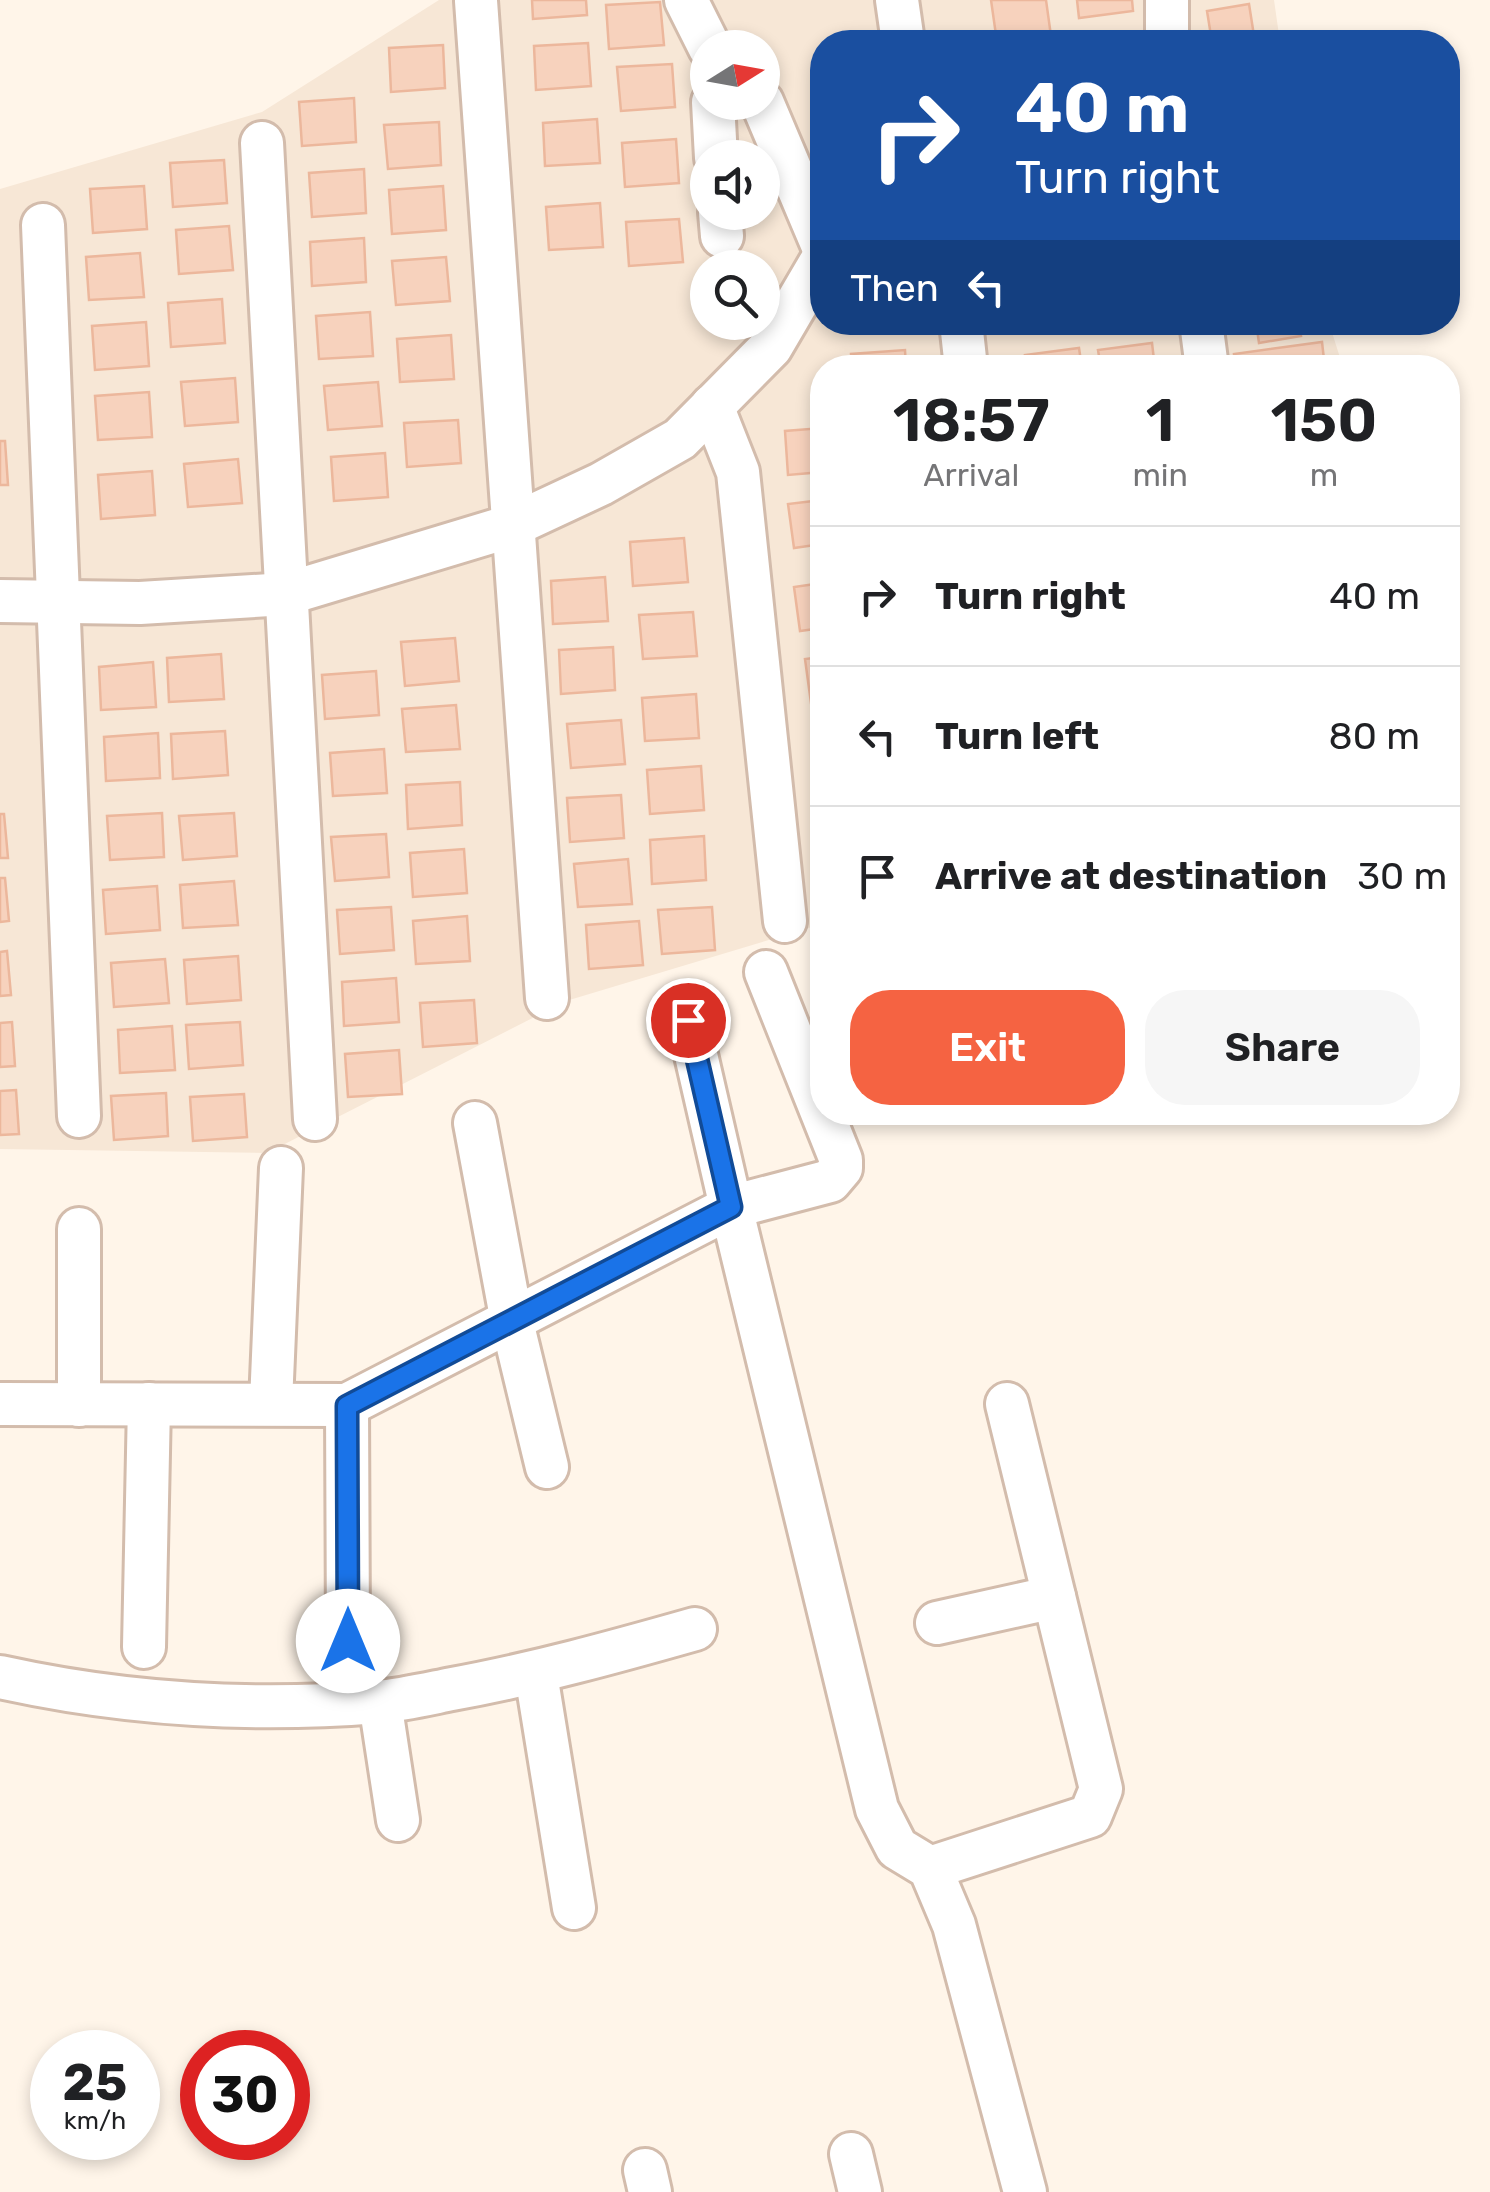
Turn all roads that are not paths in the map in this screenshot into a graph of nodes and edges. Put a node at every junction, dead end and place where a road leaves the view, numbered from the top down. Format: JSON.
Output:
{"nodes":[{"id":1,"x":686,"y":0,"type":"edge"},
{"id":2,"x":898,"y":0,"type":"edge"},
{"id":3,"x":1167,"y":0,"type":"edge"},
{"id":4,"x":476,"y":1,"type":"edge"},
{"id":5,"x":701,"y":30,"type":"edge"},
{"id":6,"x":902,"y":30,"type":"edge"},
{"id":7,"x":1167,"y":30,"type":"edge"},
{"id":8,"x":770,"y":120,"type":"edge"},
{"id":9,"x":262,"y":144,"type":"dead end"},
{"id":10,"x":810,"y":216,"type":"edge"},
{"id":11,"x":43,"y":225,"type":"dead end"},
{"id":12,"x":810,"y":280,"type":"edge"},
{"id":13,"x":712,"y":406,"type":"junction"},
{"id":14,"x":511,"y":526,"type":"junction"},
{"id":15,"x":286,"y":594,"type":"junction"},
{"id":16,"x":0,"y":601,"type":"edge"},
{"id":17,"x":58,"y":604,"type":"junction"},
{"id":18,"x":785,"y":920,"type":"dead end"},
{"id":19,"x":766,"y":972,"type":"dead end"},
{"id":20,"x":547,"y":998,"type":"dead end"},
{"id":21,"x":688,"y":1020,"type":"dead end"},
{"id":22,"x":810,"y":1082,"type":"edge"},
{"id":23,"x":80,"y":1116,"type":"dead end"},
{"id":24,"x":315,"y":1118,"type":"dead end"},
{"id":25,"x":475,"y":1123,"type":"dead end"},
{"id":26,"x":827,"y":1125,"type":"edge"},
{"id":27,"x":281,"y":1168,"type":"dead end"},
{"id":28,"x":731,"y":1207,"type":"junction"},
{"id":29,"x":78,"y":1229,"type":"dead end"},
{"id":30,"x":512,"y":1322,"type":"junction"},
{"id":31,"x":271,"y":1403,"type":"junction"},
{"id":32,"x":0,"y":1404,"type":"edge"},
{"id":33,"x":79,"y":1404,"type":"junction"},
{"id":34,"x":149,"y":1404,"type":"junction"},
{"id":35,"x":1007,"y":1404,"type":"dead end"},
{"id":36,"x":347,"y":1406,"type":"junction"},
{"id":37,"x":547,"y":1467,"type":"dead end"},
{"id":38,"x":1054,"y":1597,"type":"junction"},
{"id":39,"x":937,"y":1622,"type":"dead end"},
{"id":40,"x":694,"y":1629,"type":"dead end"},
{"id":41,"x":348,"y":1641,"type":"dead end"},
{"id":42,"x":144,"y":1647,"type":"dead end"},
{"id":43,"x":536,"y":1674,"type":"junction"},
{"id":44,"x":0,"y":1677,"type":"edge"},
{"id":45,"x":380,"y":1702,"type":"junction"},
{"id":46,"x":398,"y":1820,"type":"dead end"},
{"id":47,"x":930,"y":1868,"type":"junction"},
{"id":48,"x":574,"y":1908,"type":"dead end"},
{"id":49,"x":1025,"y":2192,"type":"edge"}],
"edges":[{"from":1,"to":5,"type":"street"},
{"from":2,"to":6,"type":"street"},
{"from":3,"to":7,"type":"street"},
{"from":4,"to":14,"type":"street"},
{"from":8,"to":10,"type":"street"},
{"from":9,"to":15,"type":"street"},
{"from":11,"to":17,"type":"street"},
{"from":12,"to":13,"type":"street"},
{"from":13,"to":14,"type":"street"},
{"from":13,"to":18,"type":"street"},
{"from":14,"to":15,"type":"street"},
{"from":14,"to":20,"type":"street"},
{"from":15,"to":17,"type":"street"},
{"from":15,"to":24,"type":"street"},
{"from":16,"to":17,"type":"street"},
{"from":17,"to":23,"type":"street"},
{"from":19,"to":22,"type":"street"},
{"from":21,"to":28,"type":"street"},
{"from":25,"to":30,"type":"street"},
{"from":26,"to":28,"type":"street"},
{"from":27,"to":31,"type":"street"},
{"from":28,"to":30,"type":"street"},
{"from":28,"to":47,"type":"street"},
{"from":29,"to":33,"type":"street"},
{"from":30,"to":36,"type":"street"},
{"from":30,"to":37,"type":"street"},
{"from":31,"to":34,"type":"street"},
{"from":31,"to":36,"type":"street"},
{"from":32,"to":33,"type":"street"},
{"from":33,"to":34,"type":"street"},
{"from":34,"to":42,"type":"street"},
{"from":35,"to":38,"type":"street"},
{"from":36,"to":41,"type":"street"},
{"from":38,"to":39,"type":"street"},
{"from":38,"to":47,"type":"street"},
{"from":40,"to":43,"type":"street"},
{"from":43,"to":45,"type":"street"},
{"from":43,"to":48,"type":"street"},
{"from":44,"to":45,"type":"street"},
{"from":45,"to":46,"type":"street"},
{"from":47,"to":49,"type":"street"}]}
